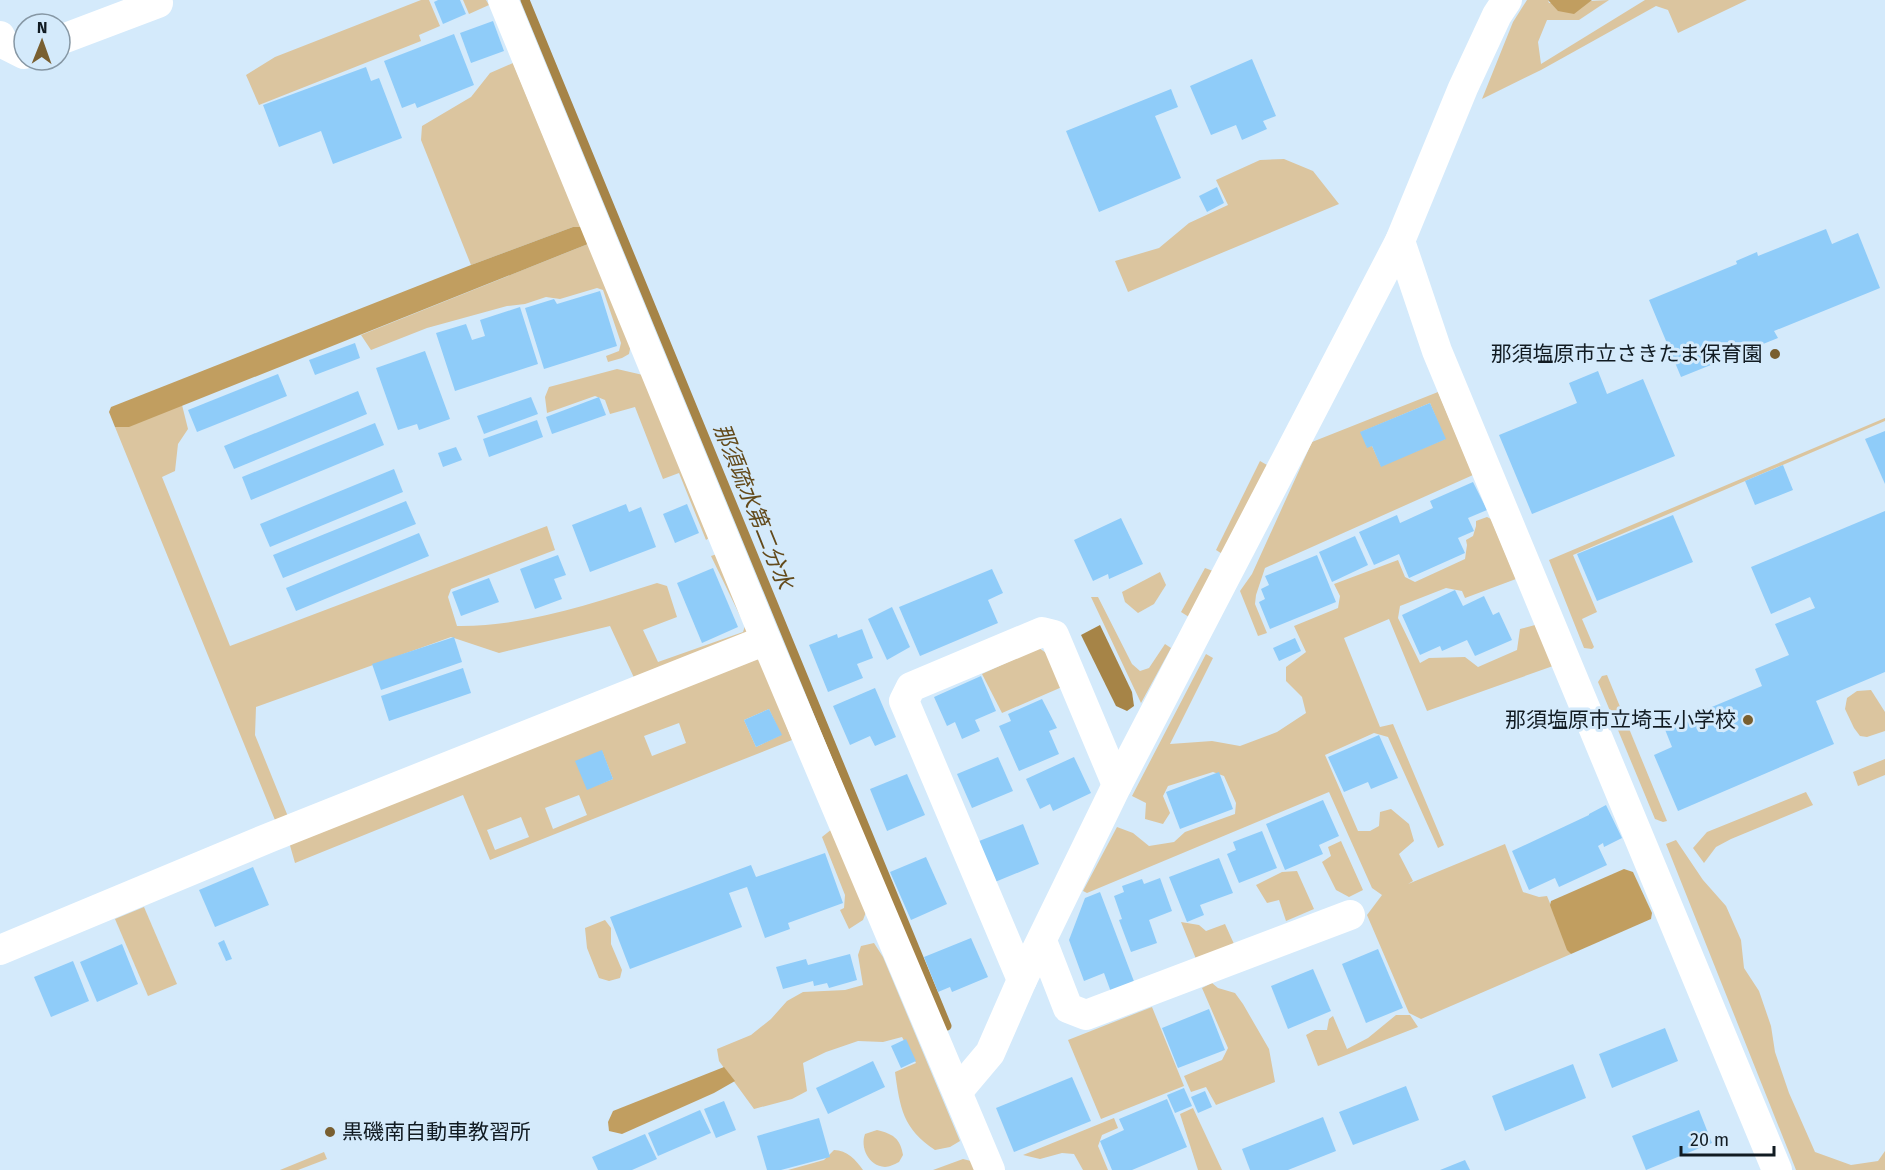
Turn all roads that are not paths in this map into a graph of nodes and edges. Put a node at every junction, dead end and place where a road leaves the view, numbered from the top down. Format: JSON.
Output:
{"nodes":[{"id":1,"x":503,"y":0,"type":"edge"},
{"id":2,"x":1507,"y":0,"type":"edge"},
{"id":3,"x":158,"y":3,"type":"dead end"},
{"id":4,"x":72,"y":35,"type":"edge"},
{"id":5,"x":0,"y":36,"type":"edge"},
{"id":6,"x":12,"y":48,"type":"edge"},
{"id":7,"x":1400,"y":241,"type":"junction"},
{"id":8,"x":766,"y":640,"type":"junction"},
{"id":9,"x":1117,"y":785,"type":"junction"},
{"id":10,"x":1350,"y":915,"type":"dead end"},
{"id":11,"x":1042,"y":941,"type":"junction"},
{"id":12,"x":0,"y":950,"type":"edge"},
{"id":13,"x":1022,"y":980,"type":"junction"},
{"id":14,"x":958,"y":1091,"type":"junction"},
{"id":15,"x":990,"y":1170,"type":"edge"},
{"id":16,"x":1778,"y":1170,"type":"edge"}],
"edges":[{"from":1,"to":8,"type":"street"},
{"from":2,"to":7,"type":"street"},
{"from":3,"to":4,"type":"street"},
{"from":5,"to":6,"type":"street"},
{"from":7,"to":9,"type":"street"},
{"from":7,"to":16,"type":"street"},
{"from":8,"to":12,"type":"street"},
{"from":8,"to":14,"type":"street"},
{"from":9,"to":11,"type":"street"},
{"from":9,"to":13,"type":"street"},
{"from":10,"to":11,"type":"street"},
{"from":11,"to":13,"type":"street"},
{"from":13,"to":14,"type":"street"},
{"from":14,"to":15,"type":"street"}]}
